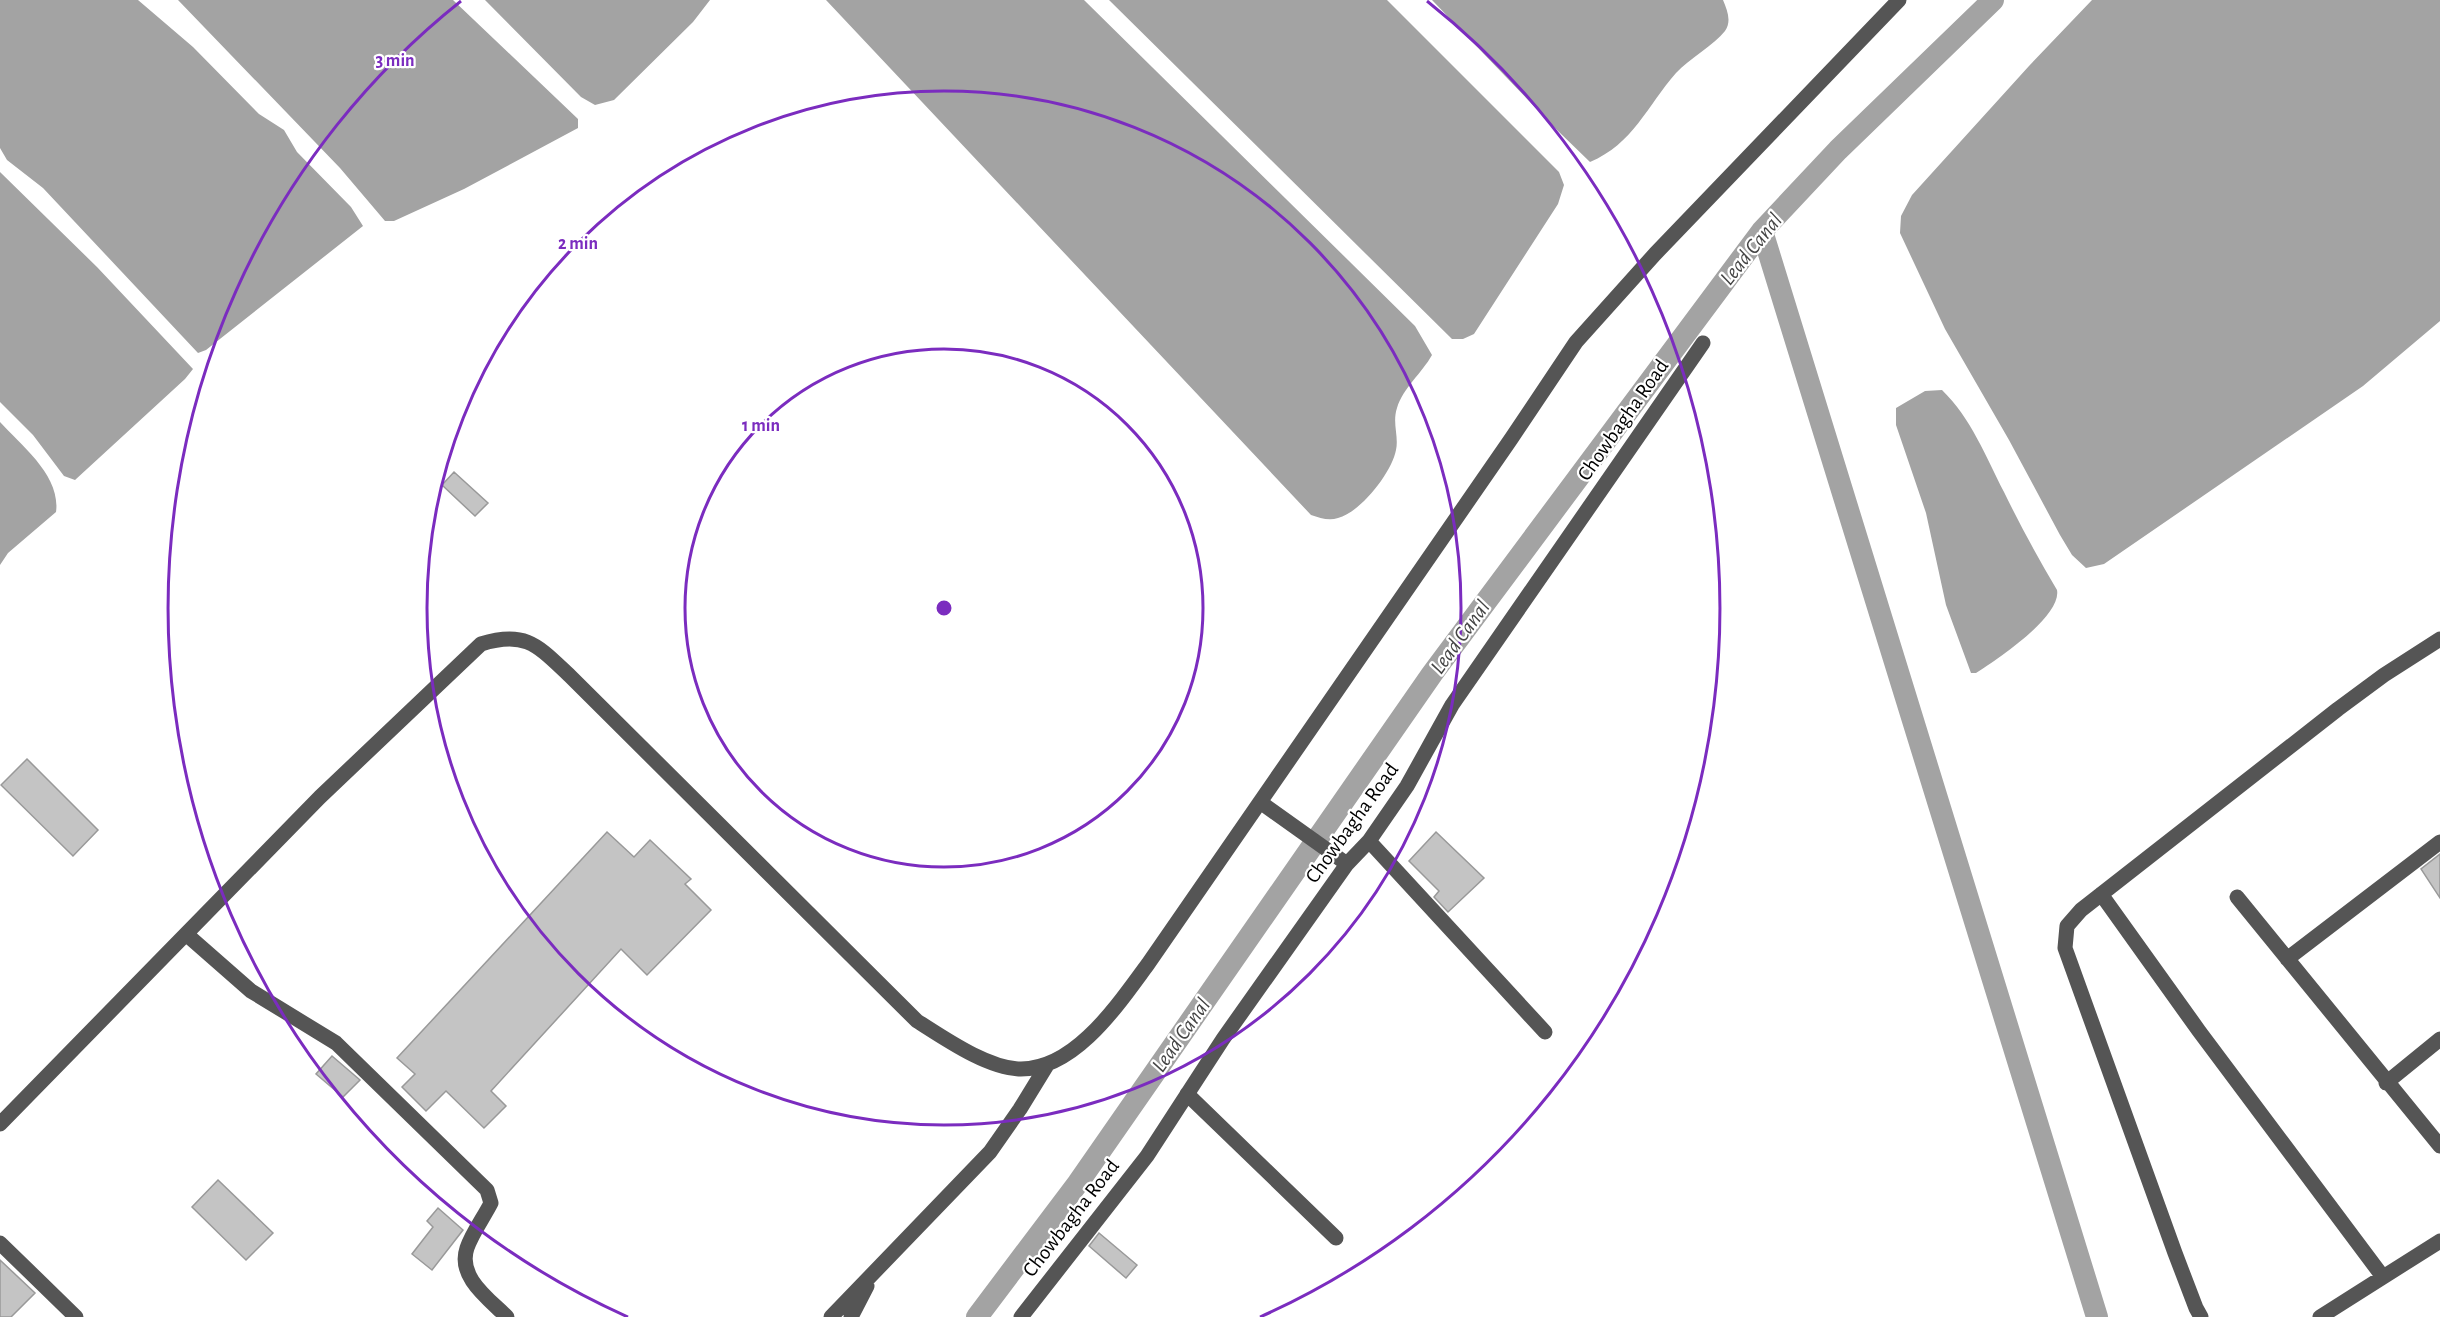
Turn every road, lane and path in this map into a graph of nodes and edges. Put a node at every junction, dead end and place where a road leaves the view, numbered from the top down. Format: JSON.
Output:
{"nodes":[{"id":1,"x":1899,"y":0,"type":"edge"},
{"id":2,"x":1703,"y":343,"type":"dead end"},
{"id":3,"x":2440,"y":639,"type":"edge"},
{"id":4,"x":1260,"y":802,"type":"junction"},
{"id":5,"x":1369,"y":841,"type":"junction"},
{"id":6,"x":2440,"y":842,"type":"edge"},
{"id":7,"x":1347,"y":864,"type":"junction"},
{"id":8,"x":2102,"y":894,"type":"junction"},
{"id":9,"x":2237,"y":897,"type":"dead end"},
{"id":10,"x":186,"y":934,"type":"junction"},
{"id":11,"x":2287,"y":959,"type":"junction"},
{"id":12,"x":1545,"y":1032,"type":"dead end"},
{"id":13,"x":2440,"y":1040,"type":"edge"},
{"id":14,"x":1047,"y":1065,"type":"junction"},
{"id":15,"x":2386,"y":1083,"type":"junction"},
{"id":16,"x":1187,"y":1094,"type":"junction"},
{"id":17,"x":0,"y":1124,"type":"edge"},
{"id":18,"x":2440,"y":1146,"type":"edge"},
{"id":19,"x":1336,"y":1238,"type":"dead end"},
{"id":20,"x":2440,"y":1241,"type":"edge"},
{"id":21,"x":0,"y":1243,"type":"edge"},
{"id":22,"x":873,"y":1273,"type":"junction"},
{"id":23,"x":2383,"y":1277,"type":"junction"},
{"id":24,"x":76,"y":1317,"type":"edge"},
{"id":25,"x":507,"y":1317,"type":"edge"},
{"id":26,"x":831,"y":1317,"type":"edge"},
{"id":27,"x":851,"y":1317,"type":"edge"},
{"id":28,"x":1021,"y":1317,"type":"edge"},
{"id":29,"x":2201,"y":1317,"type":"edge"},
{"id":30,"x":2320,"y":1317,"type":"edge"}],
"edges":[{"from":1,"to":4,"type":"street"},
{"from":2,"to":5,"type":"street","name":"Chowbagha Road"},
{"from":3,"to":8,"type":"street"},
{"from":4,"to":7,"type":"street"},
{"from":4,"to":14,"type":"street"},
{"from":5,"to":7,"type":"street","name":"Chowbagha Road"},
{"from":5,"to":12,"type":"street"},
{"from":6,"to":11,"type":"street"},
{"from":7,"to":16,"type":"street","name":"Chowbagha Road"},
{"from":8,"to":23,"type":"street"},
{"from":8,"to":29,"type":"street"},
{"from":9,"to":11,"type":"street"},
{"from":10,"to":14,"type":"street"},
{"from":10,"to":17,"type":"street"},
{"from":10,"to":25,"type":"street"},
{"from":11,"to":15,"type":"street"},
{"from":13,"to":15,"type":"street"},
{"from":14,"to":22,"type":"street"},
{"from":15,"to":18,"type":"street"},
{"from":16,"to":19,"type":"street"},
{"from":16,"to":28,"type":"street","name":"Chowbagha Road"},
{"from":20,"to":23,"type":"street"},
{"from":21,"to":24,"type":"street"},
{"from":22,"to":26,"type":"street"},
{"from":22,"to":27,"type":"street"},
{"from":23,"to":30,"type":"street"}]}
